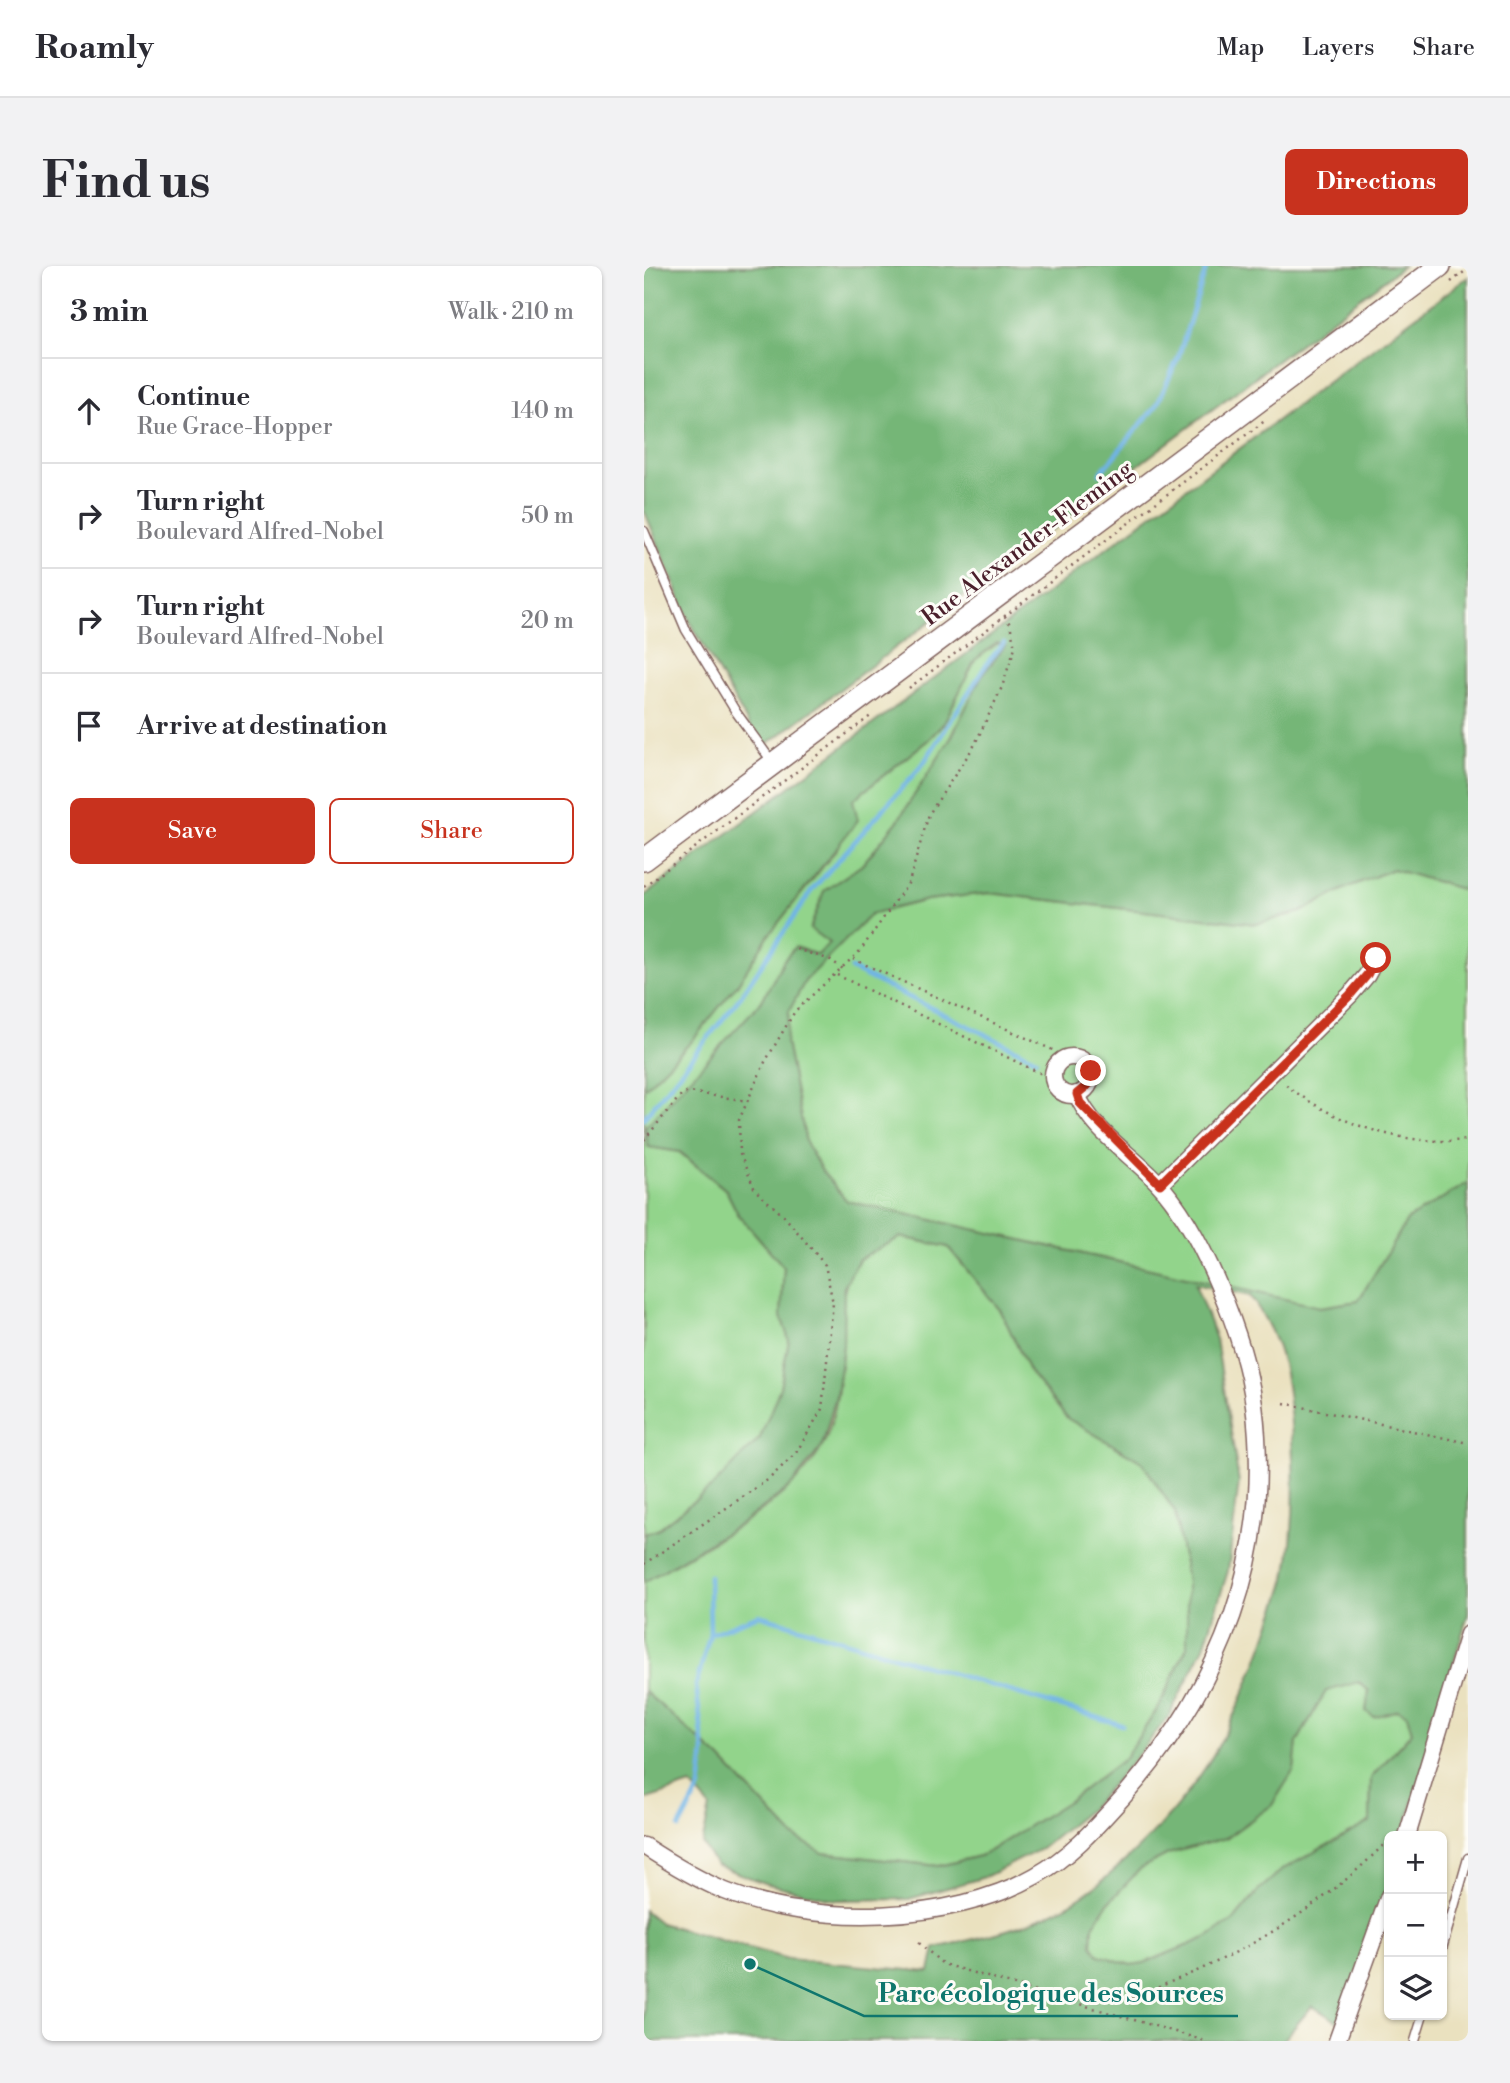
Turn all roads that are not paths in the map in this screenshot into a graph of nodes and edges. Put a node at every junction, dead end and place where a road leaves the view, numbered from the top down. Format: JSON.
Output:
{"nodes":[{"id":1,"x":1443,"y":276,"type":"edge"},
{"id":2,"x":644,"y":531,"type":"edge"},
{"id":3,"x":774,"y":764,"type":"junction"},
{"id":4,"x":644,"y":860,"type":"edge"},
{"id":5,"x":1376,"y":958,"type":"dead end"},
{"id":6,"x":1077,"y":1094,"type":"dead end"},
{"id":7,"x":1160,"y":1184,"type":"junction"},
{"id":8,"x":1468,"y":1633,"type":"edge"},
{"id":9,"x":1409,"y":1831,"type":"edge"},
{"id":10,"x":644,"y":1846,"type":"edge"},
{"id":11,"x":1468,"y":1857,"type":"edge"},
{"id":12,"x":1384,"y":1910,"type":"edge"},
{"id":13,"x":1447,"y":1931,"type":"edge"},
{"id":14,"x":1421,"y":2020,"type":"edge"},
{"id":15,"x":1337,"y":2041,"type":"edge"},
{"id":16,"x":1415,"y":2041,"type":"edge"}],
"edges":[{"from":1,"to":3,"type":"street","name":"Rue Alexander-Fleming"},
{"from":2,"to":3,"type":"lane"},
{"from":3,"to":4,"type":"street","name":"Rue Alexander-Fleming"},
{"from":5,"to":7,"type":"street"},
{"from":6,"to":7,"type":"street"},
{"from":7,"to":10,"type":"street"},
{"from":8,"to":9,"type":"street"},
{"from":11,"to":13,"type":"lane"},
{"from":12,"to":15,"type":"street"},
{"from":14,"to":16,"type":"lane"}]}
